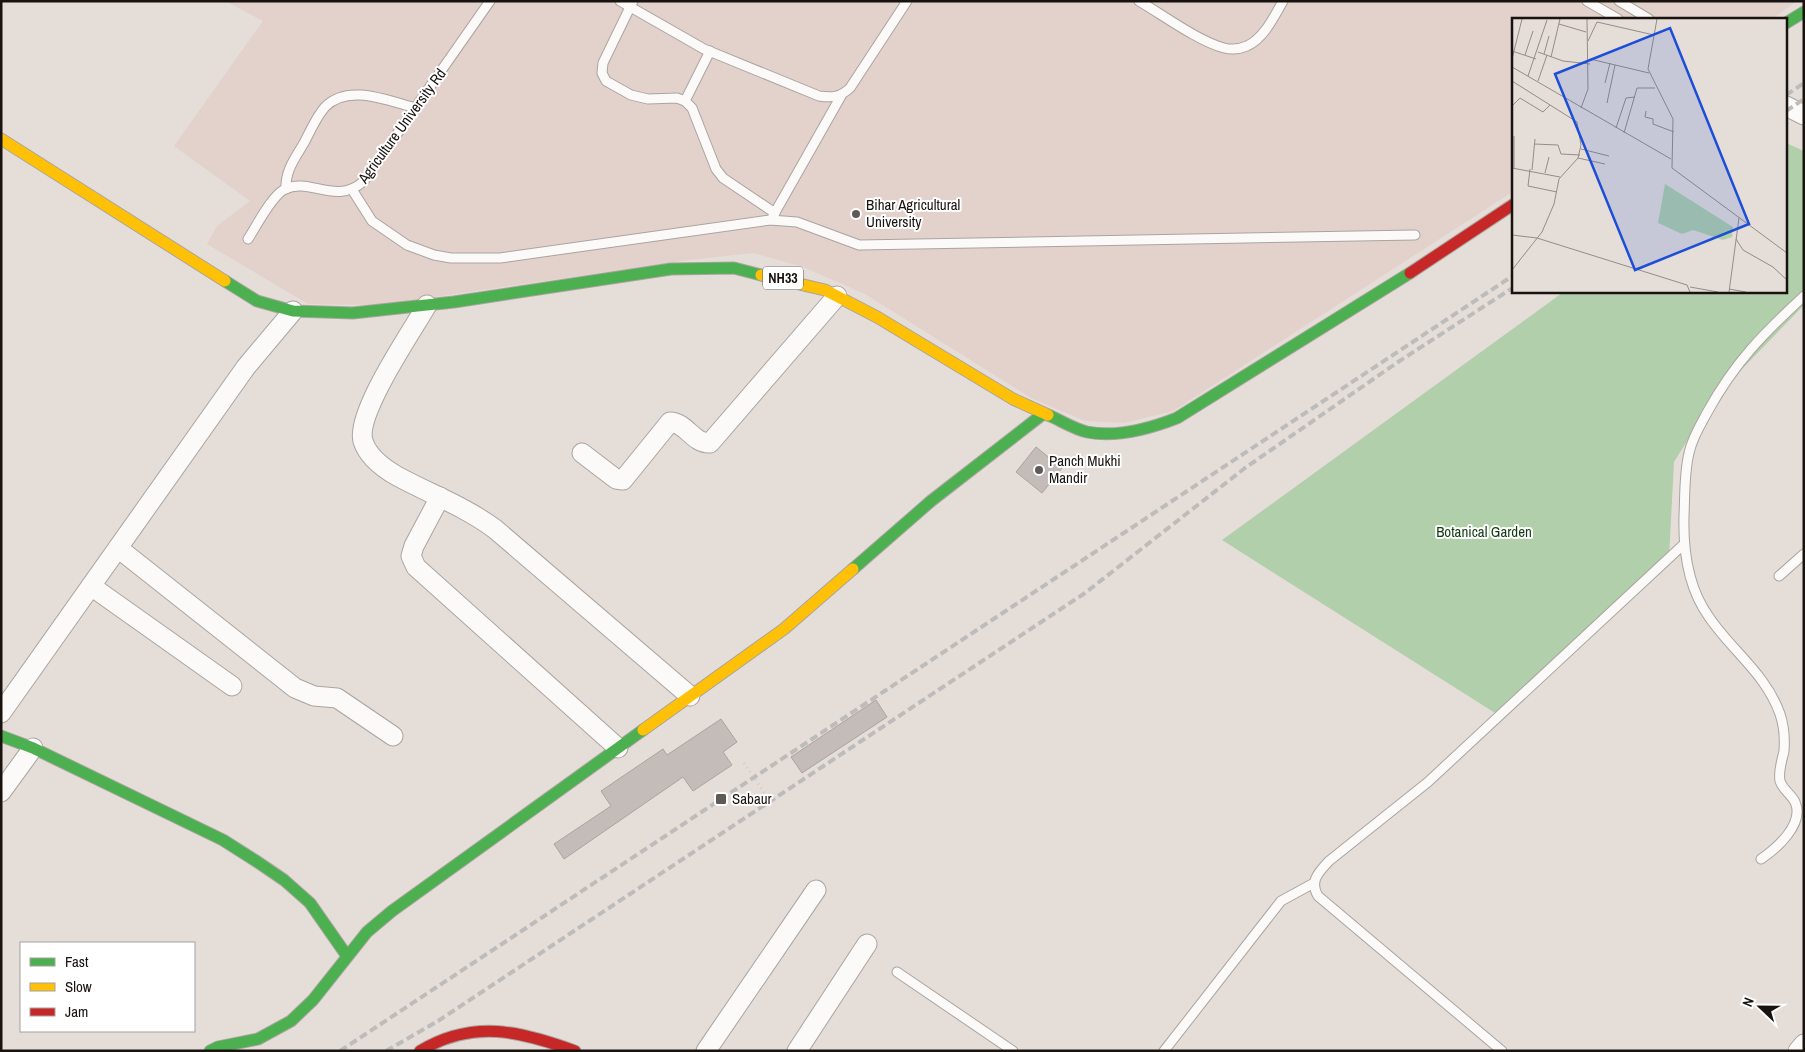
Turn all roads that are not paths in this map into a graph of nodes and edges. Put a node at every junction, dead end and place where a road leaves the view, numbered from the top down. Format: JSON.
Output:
{"nodes":[{"id":1,"x":620,"y":1,"type":"edge"},
{"id":2,"x":907,"y":1,"type":"edge"},
{"id":3,"x":1139,"y":1,"type":"edge"},
{"id":4,"x":1283,"y":1,"type":"edge"},
{"id":5,"x":1587,"y":1,"type":"edge"},
{"id":6,"x":1620,"y":1,"type":"edge"},
{"id":7,"x":486,"y":2,"type":"edge"},
{"id":8,"x":631,"y":4,"type":"edge"},
{"id":9,"x":1804,"y":12,"type":"edge"},
{"id":10,"x":1616,"y":18,"type":"edge"},
{"id":11,"x":1647,"y":18,"type":"edge"},
{"id":12,"x":1788,"y":22,"type":"edge"},
{"id":13,"x":710,"y":51,"type":"junction"},
{"id":14,"x":841,"y":96,"type":"junction"},
{"id":15,"x":685,"y":101,"type":"junction"},
{"id":16,"x":1788,"y":107,"type":"edge"},
{"id":17,"x":416,"y":108,"type":"junction"},
{"id":18,"x":1804,"y":115,"type":"edge"},
{"id":19,"x":3,"y":144,"type":"edge"},
{"id":20,"x":286,"y":189,"type":"junction"},
{"id":21,"x":353,"y":191,"type":"junction"},
{"id":22,"x":1512,"y":205,"type":"edge"},
{"id":23,"x":772,"y":216,"type":"junction"},
{"id":24,"x":1415,"y":235,"type":"dead end"},
{"id":25,"x":248,"y":239,"type":"dead end"},
{"id":26,"x":837,"y":296,"type":"junction"},
{"id":27,"x":1804,"y":296,"type":"edge"},
{"id":28,"x":427,"y":305,"type":"junction"},
{"id":29,"x":293,"y":311,"type":"junction"},
{"id":30,"x":1043,"y":414,"type":"junction"},
{"id":31,"x":582,"y":454,"type":"dead end"},
{"id":32,"x":440,"y":497,"type":"junction"},
{"id":33,"x":1684,"y":545,"type":"junction"},
{"id":34,"x":118,"y":548,"type":"junction"},
{"id":35,"x":1804,"y":554,"type":"edge"},
{"id":36,"x":1779,"y":576,"type":"dead end"},
{"id":37,"x":91,"y":586,"type":"junction"},
{"id":38,"x":232,"y":686,"type":"dead end"},
{"id":39,"x":690,"y":696,"type":"junction"},
{"id":40,"x":1,"y":713,"type":"edge"},
{"id":41,"x":1,"y":736,"type":"edge"},
{"id":42,"x":393,"y":736,"type":"dead end"},
{"id":43,"x":33,"y":748,"type":"junction"},
{"id":44,"x":618,"y":748,"type":"junction"},
{"id":45,"x":1,"y":792,"type":"edge"},
{"id":46,"x":1804,"y":796,"type":"edge"},
{"id":47,"x":1795,"y":801,"type":"junction"},
{"id":48,"x":1761,"y":859,"type":"dead end"},
{"id":49,"x":1314,"y":883,"type":"junction"},
{"id":50,"x":816,"y":890,"type":"dead end"},
{"id":51,"x":867,"y":944,"type":"dead end"},
{"id":52,"x":347,"y":956,"type":"junction"},
{"id":53,"x":898,"y":972,"type":"dead end"},
{"id":54,"x":1804,"y":1044,"type":"edge"},
{"id":55,"x":210,"y":1051,"type":"edge"},
{"id":56,"x":420,"y":1051,"type":"edge"},
{"id":57,"x":575,"y":1051,"type":"edge"},
{"id":58,"x":706,"y":1051,"type":"edge"},
{"id":59,"x":796,"y":1051,"type":"edge"},
{"id":60,"x":1013,"y":1051,"type":"edge"},
{"id":61,"x":1164,"y":1051,"type":"edge"},
{"id":62,"x":1502,"y":1051,"type":"edge"},
{"id":63,"x":1798,"y":1051,"type":"edge"}],
"edges":[{"from":1,"to":8,"type":"lane"},
{"from":2,"to":14,"type":"lane"},
{"from":3,"to":4,"type":"lane"},
{"from":5,"to":10,"type":"lane"},
{"from":6,"to":11,"type":"lane"},
{"from":7,"to":17,"type":"lane","name":"Agriculture University Rd"},
{"from":8,"to":13,"type":"lane"},
{"from":8,"to":15,"type":"lane"},
{"from":9,"to":12,"type":"main road"},
{"from":13,"to":14,"type":"lane"},
{"from":13,"to":15,"type":"lane"},
{"from":14,"to":23,"type":"lane"},
{"from":15,"to":23,"type":"lane"},
{"from":16,"to":18,"type":"street"},
{"from":17,"to":20,"type":"lane"},
{"from":17,"to":21,"type":"lane","name":"Agriculture University Rd"},
{"from":19,"to":29,"type":"main road","number":"NH33"},
{"from":20,"to":21,"type":"lane","name":"Agriculture University Rd"},
{"from":20,"to":25,"type":"lane"},
{"from":21,"to":23,"type":"lane"},
{"from":22,"to":30,"type":"main road","number":"NH33"},
{"from":23,"to":24,"type":"lane"},
{"from":26,"to":28,"type":"main road","number":"NH33"},
{"from":26,"to":30,"type":"main road","number":"NH33"},
{"from":26,"to":31,"type":"street"},
{"from":27,"to":33,"type":"lane"},
{"from":28,"to":29,"type":"main road","number":"NH33"},
{"from":28,"to":32,"type":"street"},
{"from":29,"to":34,"type":"street"},
{"from":30,"to":39,"type":"main road"},
{"from":32,"to":39,"type":"street"},
{"from":32,"to":44,"type":"street"},
{"from":33,"to":47,"type":"lane"},
{"from":33,"to":49,"type":"lane"},
{"from":34,"to":37,"type":"street"},
{"from":34,"to":42,"type":"street"},
{"from":35,"to":36,"type":"lane"},
{"from":37,"to":38,"type":"street"},
{"from":37,"to":40,"type":"street"},
{"from":39,"to":44,"type":"main road"},
{"from":41,"to":43,"type":"main road"},
{"from":43,"to":45,"type":"street"},
{"from":43,"to":52,"type":"main road"},
{"from":44,"to":52,"type":"main road"},
{"from":46,"to":47,"type":"lane"},
{"from":47,"to":48,"type":"lane"},
{"from":49,"to":61,"type":"lane"},
{"from":49,"to":62,"type":"lane"},
{"from":50,"to":58,"type":"street"},
{"from":51,"to":59,"type":"street"},
{"from":52,"to":55,"type":"main road"},
{"from":53,"to":60,"type":"lane"},
{"from":54,"to":63,"type":"street"},
{"from":56,"to":57,"type":"main road"}]}
